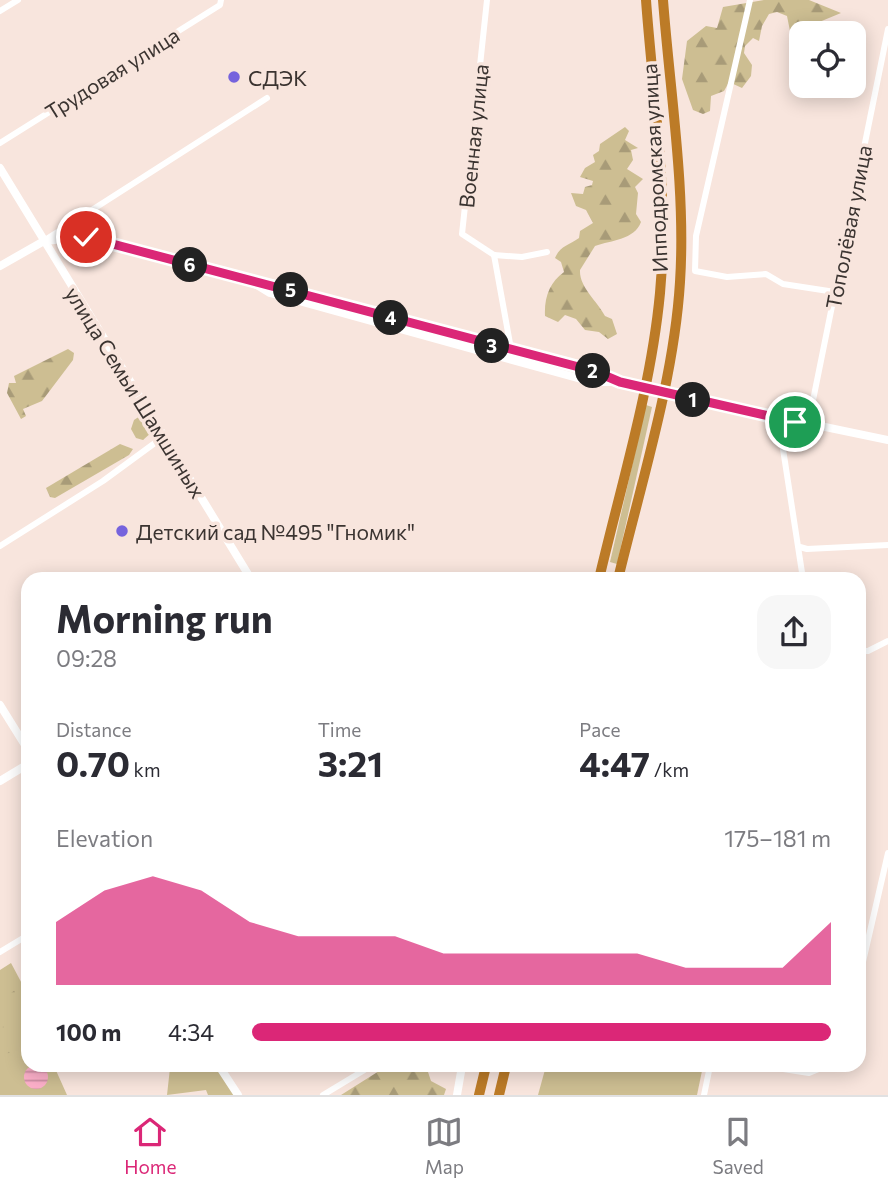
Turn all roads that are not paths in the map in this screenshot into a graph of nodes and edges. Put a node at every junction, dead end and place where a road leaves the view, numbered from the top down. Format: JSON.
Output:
{"nodes":[{"id":1,"x":18,"y":0,"type":"edge"},
{"id":2,"x":221,"y":0,"type":"edge"},
{"id":3,"x":487,"y":0,"type":"edge"},
{"id":4,"x":646,"y":0,"type":"edge"},
{"id":5,"x":663,"y":0,"type":"edge"},
{"id":6,"x":750,"y":0,"type":"edge"},
{"id":7,"x":0,"y":11,"type":"edge"},
{"id":8,"x":888,"y":29,"type":"edge"},
{"id":9,"x":267,"y":98,"type":"dead end"},
{"id":10,"x":0,"y":143,"type":"edge"},
{"id":11,"x":0,"y":168,"type":"edge"},
{"id":12,"x":680,"y":213,"type":"junction"},
{"id":13,"x":662,"y":215,"type":"junction"},
{"id":14,"x":44,"y":241,"type":"junction"},
{"id":15,"x":547,"y":252,"type":"dead end"},
{"id":16,"x":494,"y":255,"type":"junction"},
{"id":17,"x":0,"y":266,"type":"edge"},
{"id":18,"x":835,"y":292,"type":"junction"},
{"id":19,"x":511,"y":356,"type":"junction"},
{"id":20,"x":643,"y":388,"type":"junction"},
{"id":21,"x":662,"y":393,"type":"junction"},
{"id":22,"x":783,"y":420,"type":"junction"},
{"id":23,"x":808,"y":425,"type":"junction"},
{"id":24,"x":163,"y":437,"type":"junction"},
{"id":25,"x":888,"y":440,"type":"edge"},
{"id":26,"x":888,"y":545,"type":"edge"},
{"id":27,"x":0,"y":546,"type":"edge"},
{"id":28,"x":800,"y":547,"type":"junction"},
{"id":29,"x":247,"y":572,"type":"edge"},
{"id":30,"x":601,"y":572,"type":"edge"},
{"id":31,"x":620,"y":572,"type":"edge"},
{"id":32,"x":802,"y":572,"type":"edge"},
{"id":33,"x":888,"y":641,"type":"edge"},
{"id":34,"x":866,"y":650,"type":"edge"},
{"id":35,"x":0,"y":705,"type":"edge"},
{"id":36,"x":21,"y":739,"type":"edge"},
{"id":37,"x":21,"y":768,"type":"edge"},
{"id":38,"x":0,"y":781,"type":"edge"},
{"id":39,"x":888,"y":853,"type":"edge"},
{"id":40,"x":21,"y":939,"type":"edge"},
{"id":41,"x":866,"y":949,"type":"edge"},
{"id":42,"x":0,"y":952,"type":"edge"},
{"id":43,"x":223,"y":1072,"type":"edge"},
{"id":44,"x":361,"y":1072,"type":"edge"},
{"id":45,"x":461,"y":1072,"type":"edge"},
{"id":46,"x":485,"y":1072,"type":"edge"},
{"id":47,"x":505,"y":1072,"type":"edge"},
{"id":48,"x":709,"y":1072,"type":"edge"},
{"id":49,"x":238,"y":1095,"type":"edge"},
{"id":50,"x":323,"y":1095,"type":"edge"},
{"id":51,"x":457,"y":1095,"type":"edge"},
{"id":52,"x":479,"y":1095,"type":"edge"},
{"id":53,"x":499,"y":1095,"type":"edge"},
{"id":54,"x":704,"y":1095,"type":"edge"}],
"edges":[{"from":1,"to":7,"type":"street"},
{"from":2,"to":10,"type":"street","name":"Трудовая улица"},
{"from":3,"to":16,"type":"street","name":"Военная улица"},
{"from":4,"to":13,"type":"highway","name":"Ипподромская улица"},
{"from":5,"to":12,"type":"highway","name":"Ипподромская улица"},
{"from":6,"to":18,"type":"street"},
{"from":8,"to":18,"type":"street","name":"Тополёвая улица"},
{"from":9,"to":14,"type":"street"},
{"from":11,"to":14,"type":"main road","name":"улица Семьи Шамшиных"},
{"from":12,"to":13,"type":"highway"},
{"from":12,"to":21,"type":"highway","name":"Ипподромская улица"},
{"from":13,"to":20,"type":"highway","name":"Ипподромская улица"},
{"from":14,"to":17,"type":"main road"},
{"from":14,"to":19,"type":"main road"},
{"from":14,"to":24,"type":"main road","name":"улица Семьи Шамшиных"},
{"from":15,"to":16,"type":"street"},
{"from":16,"to":19,"type":"street"},
{"from":18,"to":23,"type":"street","name":"Тополёвая улица"},
{"from":19,"to":20,"type":"main road"},
{"from":20,"to":21,"type":"main road"},
{"from":20,"to":30,"type":"highway","name":"Ипподромская улица"},
{"from":21,"to":22,"type":"main road"},
{"from":21,"to":31,"type":"highway","name":"Ипподромская улица"},
{"from":22,"to":23,"type":"main road"},
{"from":22,"to":28,"type":"street"},
{"from":23,"to":25,"type":"main road"},
{"from":24,"to":27,"type":"street"},
{"from":24,"to":29,"type":"main road","name":"улица Семьи Шамшиных"},
{"from":26,"to":28,"type":"street"},
{"from":28,"to":32,"type":"street"},
{"from":33,"to":34,"type":"street"},
{"from":35,"to":36,"type":"main road"},
{"from":37,"to":38,"type":"main road"},
{"from":39,"to":41,"type":"street"},
{"from":40,"to":42,"type":"street"},
{"from":43,"to":49,"type":"main road"},
{"from":44,"to":50,"type":"street"},
{"from":45,"to":51,"type":"main road"},
{"from":46,"to":52,"type":"highway"},
{"from":47,"to":53,"type":"highway"},
{"from":48,"to":54,"type":"street"}]}
